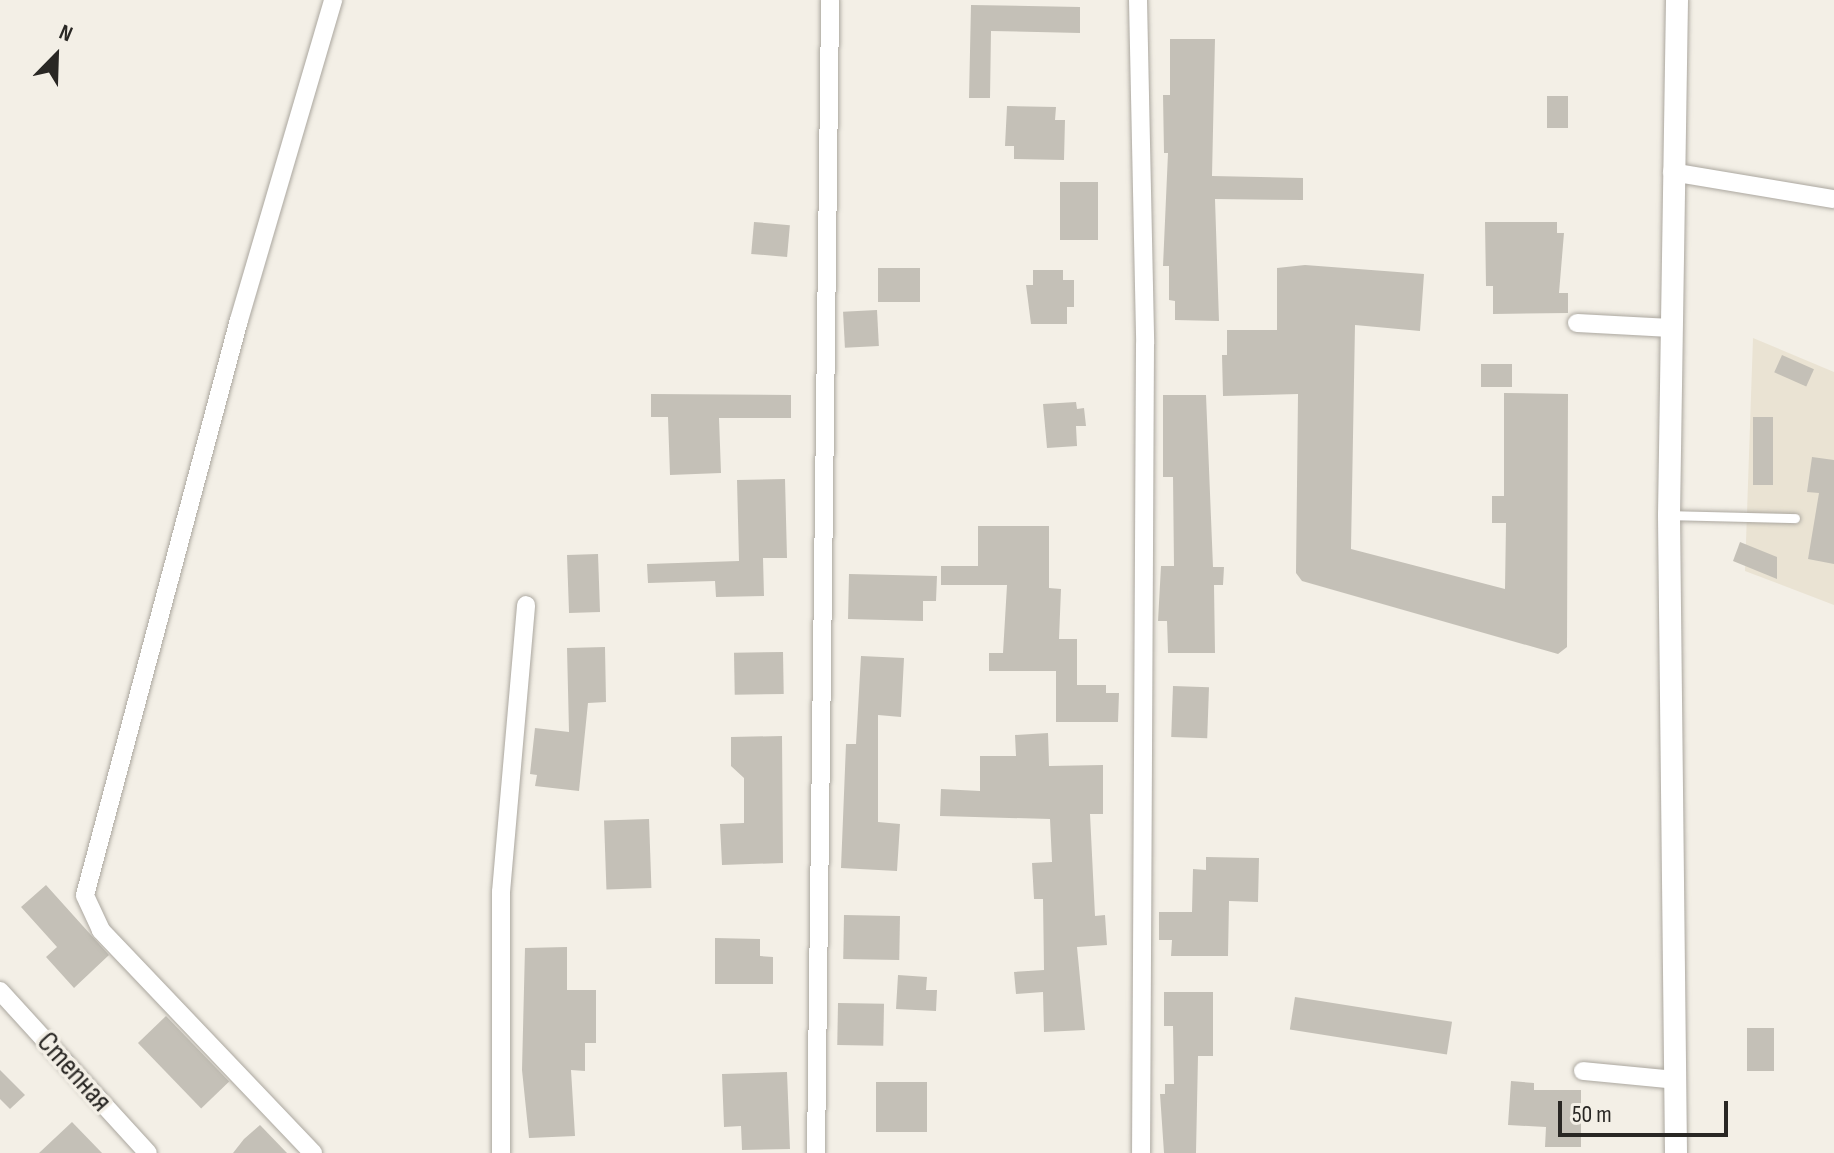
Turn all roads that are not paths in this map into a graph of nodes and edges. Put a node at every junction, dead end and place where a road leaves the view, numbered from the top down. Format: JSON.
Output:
{"nodes":[{"id":1,"x":333,"y":0,"type":"edge"},
{"id":2,"x":830,"y":0,"type":"edge"},
{"id":3,"x":1138,"y":0,"type":"edge"},
{"id":4,"x":1677,"y":0,"type":"edge"},
{"id":5,"x":1672,"y":172,"type":"junction"},
{"id":6,"x":1834,"y":199,"type":"edge"},
{"id":7,"x":1577,"y":323,"type":"dead end"},
{"id":8,"x":1671,"y":328,"type":"junction"},
{"id":9,"x":1669,"y":515,"type":"junction"},
{"id":10,"x":1795,"y":518,"type":"dead end"},
{"id":11,"x":526,"y":605,"type":"dead end"},
{"id":12,"x":0,"y":991,"type":"edge"},
{"id":13,"x":1583,"y":1071,"type":"dead end"},
{"id":14,"x":1677,"y":1080,"type":"junction"},
{"id":15,"x":148,"y":1153,"type":"edge"},
{"id":16,"x":313,"y":1153,"type":"edge"},
{"id":17,"x":501,"y":1153,"type":"edge"},
{"id":18,"x":816,"y":1153,"type":"edge"},
{"id":19,"x":1141,"y":1153,"type":"edge"},
{"id":20,"x":1676,"y":1153,"type":"edge"}],
"edges":[{"from":1,"to":16,"type":"street"},
{"from":2,"to":18,"type":"street"},
{"from":3,"to":19,"type":"street"},
{"from":4,"to":5,"type":"street"},
{"from":5,"to":6,"type":"street"},
{"from":5,"to":8,"type":"street"},
{"from":7,"to":8,"type":"street"},
{"from":8,"to":9,"type":"street"},
{"from":9,"to":10,"type":"lane"},
{"from":9,"to":14,"type":"street"},
{"from":11,"to":17,"type":"street"},
{"from":12,"to":15,"type":"street","name":"Степная"},
{"from":13,"to":14,"type":"street"},
{"from":14,"to":20,"type":"street"}]}
